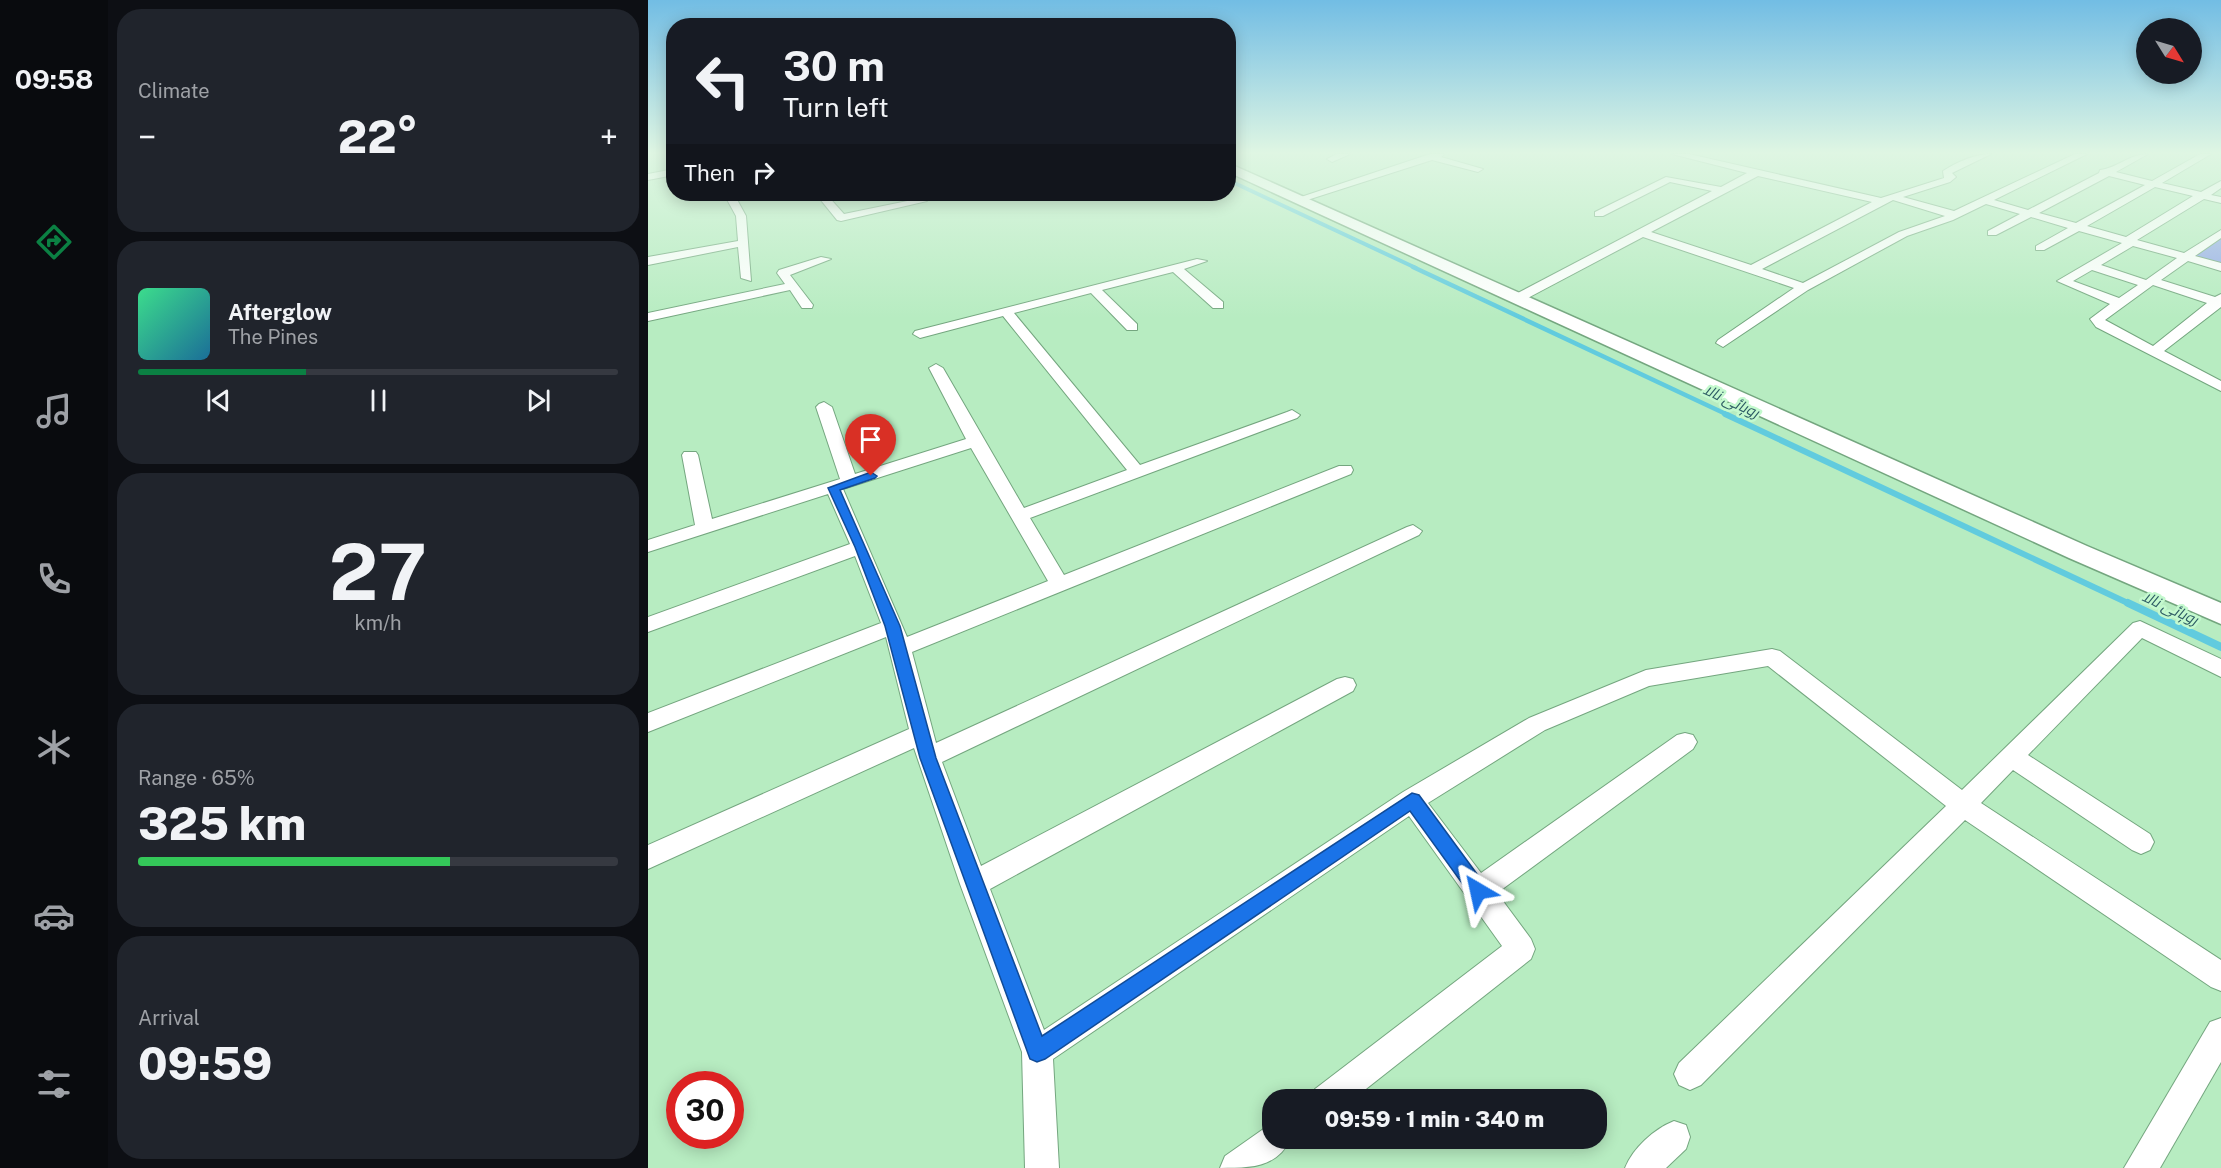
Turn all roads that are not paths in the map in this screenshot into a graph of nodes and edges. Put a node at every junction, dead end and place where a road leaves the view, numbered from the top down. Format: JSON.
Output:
{"nodes":[{"id":1,"x":737,"y":209,"type":"edge"},
{"id":2,"x":833,"y":209,"type":"edge"},
{"id":3,"x":886,"y":209,"type":"edge"},
{"id":4,"x":1316,"y":209,"type":"edge"},
{"id":5,"x":1610,"y":209,"type":"edge"},
{"id":6,"x":1687,"y":209,"type":"edge"},
{"id":7,"x":1869,"y":209,"type":"edge"},
{"id":8,"x":1927,"y":209,"type":"edge"},
{"id":9,"x":1969,"y":209,"type":"edge"},
{"id":10,"x":2012,"y":209,"type":"edge"},
{"id":11,"x":2041,"y":209,"type":"edge"},
{"id":12,"x":2113,"y":209,"type":"edge"},
{"id":13,"x":2181,"y":209,"type":"edge"},
{"id":14,"x":1599,"y":214,"type":"dead end"},
{"id":15,"x":2031,"y":214,"type":"junction"},
{"id":16,"x":1955,"y":215,"type":"junction"},
{"id":17,"x":2080,"y":228,"type":"junction"},
{"id":18,"x":1643,"y":233,"type":"junction"},
{"id":19,"x":1992,"y":233,"type":"dead end"},
{"id":20,"x":2221,"y":233,"type":"edge"},
{"id":21,"x":2129,"y":242,"type":"junction"},
{"id":22,"x":743,"y":243,"type":"junction"},
{"id":23,"x":2040,"y":248,"type":"dead end"},
{"id":24,"x":2186,"y":257,"type":"junction"},
{"id":25,"x":825,"y":260,"type":"dead end"},
{"id":26,"x":648,"y":261,"type":"edge"},
{"id":27,"x":1202,"y":261,"type":"dead end"},
{"id":28,"x":2091,"y":267,"type":"junction"},
{"id":29,"x":2221,"y":267,"type":"edge"},
{"id":30,"x":1174,"y":268,"type":"junction"},
{"id":31,"x":1754,"y":269,"type":"junction"},
{"id":32,"x":747,"y":278,"type":"dead end"},
{"id":33,"x":2149,"y":283,"type":"junction"},
{"id":34,"x":792,"y":286,"type":"junction"},
{"id":35,"x":1804,"y":286,"type":"junction"},
{"id":36,"x":1094,"y":289,"type":"junction"},
{"id":37,"x":1518,"y":298,"type":"junction"},
{"id":38,"x":2220,"y":301,"type":"edge"},
{"id":39,"x":2120,"y":303,"type":"junction"},
{"id":40,"x":807,"y":304,"type":"dead end"},
{"id":41,"x":1218,"y":305,"type":"dead end"},
{"id":42,"x":1006,"y":312,"type":"junction"},
{"id":43,"x":648,"y":317,"type":"edge"},
{"id":44,"x":1132,"y":327,"type":"dead end"},
{"id":45,"x":920,"y":334,"type":"dead end"},
{"id":46,"x":1723,"y":343,"type":"dead end"},
{"id":47,"x":2153,"y":353,"type":"junction"},
{"id":48,"x":936,"y":368,"type":"dead end"},
{"id":49,"x":2218,"y":382,"type":"edge"},
{"id":50,"x":824,"y":407,"type":"dead end"},
{"id":51,"x":1292,"y":415,"type":"dead end"},
{"id":52,"x":975,"y":441,"type":"junction"},
{"id":53,"x":690,"y":455,"type":"dead end"},
{"id":54,"x":1345,"y":470,"type":"dead end"},
{"id":55,"x":1137,"y":472,"type":"junction"},
{"id":56,"x":842,"y":486,"type":"junction"},
{"id":57,"x":1019,"y":516,"type":"junction"},
{"id":58,"x":705,"y":527,"type":"junction"},
{"id":59,"x":1413,"y":531,"type":"dead end"},
{"id":60,"x":648,"y":546,"type":"edge"},
{"id":61,"x":861,"y":547,"type":"junction"},
{"id":62,"x":1059,"y":583,"type":"junction"},
{"id":63,"x":2221,"y":614,"type":"edge"},
{"id":64,"x":648,"y":625,"type":"edge"},
{"id":65,"x":893,"y":626,"type":"junction"},
{"id":66,"x":901,"y":648,"type":"junction"},
{"id":67,"x":2221,"y":669,"type":"edge"},
{"id":68,"x":1345,"y":685,"type":"dead end"},
{"id":69,"x":648,"y":723,"type":"edge"},
{"id":70,"x":922,"y":734,"type":"junction"},
{"id":71,"x":1685,"y":742,"type":"dead end"},
{"id":72,"x":928,"y":758,"type":"junction"},
{"id":73,"x":2013,"y":758,"type":"junction"},
{"id":74,"x":1412,"y":800,"type":"junction"},
{"id":75,"x":1963,"y":805,"type":"junction"},
{"id":76,"x":2141,"y":842,"type":"dead end"},
{"id":77,"x":648,"y":857,"type":"edge"},
{"id":78,"x":973,"y":884,"type":"junction"},
{"id":79,"x":1478,"y":891,"type":"junction"},
{"id":80,"x":2221,"y":977,"type":"edge"},
{"id":81,"x":2221,"y":1033,"type":"edge"},
{"id":82,"x":1037,"y":1052,"type":"junction"},
{"id":83,"x":1690,"y":1074,"type":"dead end"},
{"id":84,"x":1340,"y":1089,"type":"edge"},
{"id":85,"x":1674,"y":1137,"type":"dead end"},
{"id":86,"x":1262,"y":1148,"type":"edge"},
{"id":87,"x":1042,"y":1168,"type":"edge"},
{"id":88,"x":1237,"y":1168,"type":"edge"},
{"id":89,"x":1642,"y":1168,"type":"edge"},
{"id":90,"x":2140,"y":1168,"type":"edge"}],
"edges":[{"from":1,"to":22,"type":"street"},
{"from":2,"to":3,"type":"street"},
{"from":4,"to":37,"type":"street"},
{"from":5,"to":14,"type":"street"},
{"from":6,"to":18,"type":"street"},
{"from":7,"to":31,"type":"street"},
{"from":8,"to":16,"type":"street"},
{"from":9,"to":16,"type":"street"},
{"from":10,"to":15,"type":"street"},
{"from":11,"to":15,"type":"street"},
{"from":12,"to":17,"type":"street"},
{"from":13,"to":21,"type":"street"},
{"from":15,"to":17,"type":"street"},
{"from":15,"to":19,"type":"street"},
{"from":16,"to":35,"type":"street"},
{"from":17,"to":21,"type":"street"},
{"from":17,"to":23,"type":"street"},
{"from":18,"to":31,"type":"street"},
{"from":18,"to":37,"type":"street"},
{"from":20,"to":24,"type":"street"},
{"from":21,"to":24,"type":"street"},
{"from":21,"to":28,"type":"street"},
{"from":22,"to":26,"type":"street"},
{"from":22,"to":32,"type":"street"},
{"from":24,"to":29,"type":"street"},
{"from":24,"to":33,"type":"street"},
{"from":25,"to":34,"type":"street"},
{"from":27,"to":30,"type":"street"},
{"from":28,"to":33,"type":"street"},
{"from":28,"to":39,"type":"street"},
{"from":30,"to":36,"type":"street"},
{"from":30,"to":41,"type":"street"},
{"from":31,"to":35,"type":"street"},
{"from":33,"to":38,"type":"street"},
{"from":33,"to":39,"type":"street"},
{"from":34,"to":40,"type":"street"},
{"from":34,"to":43,"type":"street"},
{"from":35,"to":46,"type":"street"},
{"from":36,"to":42,"type":"street"},
{"from":36,"to":44,"type":"street"},
{"from":37,"to":63,"type":"street"},
{"from":38,"to":47,"type":"street"},
{"from":39,"to":47,"type":"street"},
{"from":42,"to":45,"type":"street"},
{"from":42,"to":55,"type":"street"},
{"from":47,"to":49,"type":"street"},
{"from":48,"to":52,"type":"street"},
{"from":50,"to":56,"type":"street"},
{"from":51,"to":55,"type":"street"},
{"from":52,"to":56,"type":"street"},
{"from":52,"to":57,"type":"street"},
{"from":53,"to":58,"type":"street"},
{"from":54,"to":62,"type":"street"},
{"from":55,"to":57,"type":"street"},
{"from":56,"to":58,"type":"street"},
{"from":56,"to":61,"type":"street"},
{"from":57,"to":62,"type":"street"},
{"from":58,"to":60,"type":"street"},
{"from":59,"to":72,"type":"street"},
{"from":61,"to":64,"type":"street"},
{"from":61,"to":65,"type":"street"},
{"from":62,"to":66,"type":"street"},
{"from":65,"to":66,"type":"street"},
{"from":65,"to":69,"type":"street"},
{"from":66,"to":70,"type":"street"},
{"from":67,"to":73,"type":"street"},
{"from":68,"to":78,"type":"street"},
{"from":70,"to":72,"type":"street"},
{"from":70,"to":77,"type":"street"},
{"from":71,"to":79,"type":"street"},
{"from":72,"to":78,"type":"street"},
{"from":73,"to":75,"type":"street"},
{"from":73,"to":76,"type":"street"},
{"from":74,"to":75,"type":"street"},
{"from":74,"to":79,"type":"street"},
{"from":74,"to":82,"type":"street"},
{"from":75,"to":80,"type":"street"},
{"from":75,"to":83,"type":"street"},
{"from":78,"to":82,"type":"street"},
{"from":79,"to":84,"type":"street"},
{"from":81,"to":90,"type":"street"},
{"from":82,"to":87,"type":"street"},
{"from":85,"to":89,"type":"street"},
{"from":86,"to":88,"type":"street"}]}
